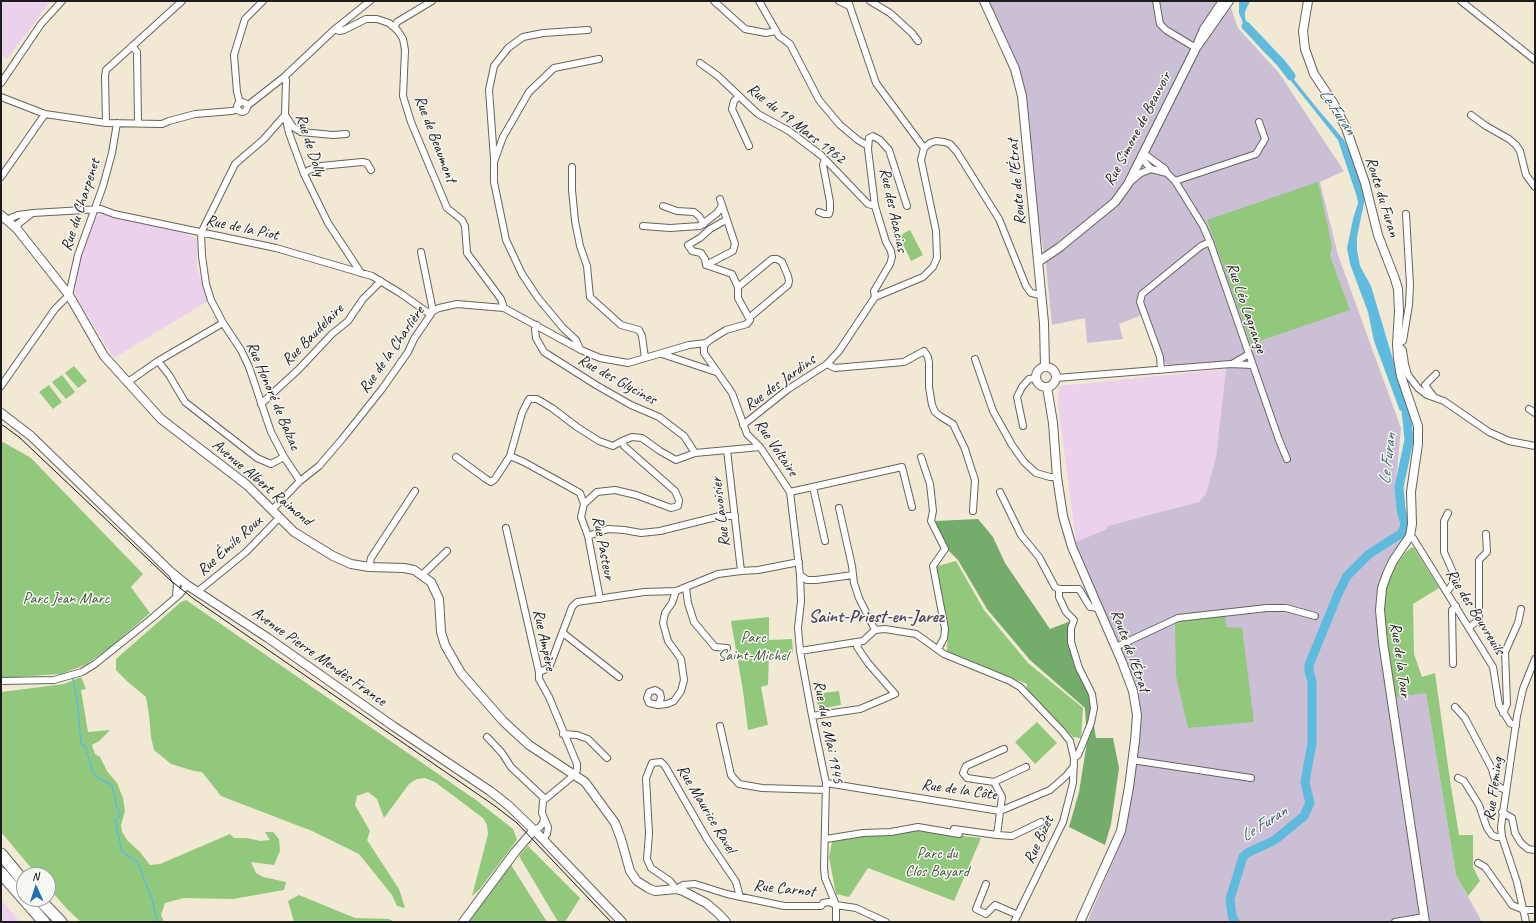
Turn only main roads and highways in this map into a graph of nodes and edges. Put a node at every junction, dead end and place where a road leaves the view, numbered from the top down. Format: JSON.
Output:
{"nodes":[{"id":1,"x":984,"y":1,"type":"edge"},
{"id":2,"x":1223,"y":1,"type":"edge"},
{"id":3,"x":1229,"y":1,"type":"edge"},
{"id":4,"x":1308,"y":1,"type":"edge"},
{"id":5,"x":1196,"y":48,"type":"junction"},
{"id":6,"x":4,"y":217,"type":"edge"},
{"id":7,"x":1060,"y":248,"type":"junction"},
{"id":8,"x":1037,"y":250,"type":"junction"},
{"id":9,"x":1038,"y":262,"type":"junction"},
{"id":10,"x":1045,"y":367,"type":"junction"},
{"id":11,"x":1047,"y":387,"type":"junction"},
{"id":12,"x":1413,"y":408,"type":"joint"},
{"id":13,"x":1,"y":413,"type":"edge"},
{"id":14,"x":596,"y":799,"type":"junction"},
{"id":15,"x":534,"y":830,"type":"junction"},
{"id":16,"x":1,"y":854,"type":"edge"},
{"id":17,"x":16,"y":872,"type":"edge"},
{"id":18,"x":1,"y":873,"type":"edge"},
{"id":19,"x":47,"y":907,"type":"edge"},
{"id":20,"x":724,"y":920,"type":"edge"},
{"id":21,"x":1424,"y":920,"type":"edge"},
{"id":22,"x":44,"y":922,"type":"edge"},
{"id":23,"x":61,"y":922,"type":"edge"},
{"id":24,"x":463,"y":922,"type":"edge"},
{"id":25,"x":622,"y":922,"type":"edge"},
{"id":26,"x":1080,"y":922,"type":"edge"}],
"edges":[{"from":1,"to":8,"type":"main road","name":"Route de l'Étrat"},
{"from":2,"to":5,"type":"main road","name":"Rue Simone de Beauvoir"},
{"from":3,"to":5,"type":"main road","name":"Rue Simone de Beauvoir"},
{"from":4,"to":12,"type":"main road","name":"Route du Furan"},
{"from":5,"to":7,"type":"main road","name":"Rue Simone de Beauvoir"},
{"from":6,"to":14,"type":"main road","name":"Avenue Albert Raimond"},
{"from":7,"to":8,"type":"main road"},
{"from":7,"to":9,"type":"main road","name":"Rue Simone de Beauvoir"},
{"from":8,"to":9,"type":"main road","name":"Route de l'Étrat"},
{"from":9,"to":10,"type":"main road","name":"Route de l'Étrat"},
{"from":10,"to":11,"type":"main road"},
{"from":10,"to":11,"type":"main road"},
{"from":11,"to":26,"type":"main road","name":"Route de l'Étrat"},
{"from":12,"to":21,"type":"main road","name":"Rue de la Tour"},
{"from":13,"to":15,"type":"main road","name":"Avenue Pierre Mendès France"},
{"from":14,"to":20,"type":"main road","name":"Avenue Albert Raimond"},
{"from":14,"to":20,"type":"main road","name":"Avenue Albert Raimond"},
{"from":15,"to":24,"type":"main road"},
{"from":15,"to":25,"type":"main road","name":"Avenue Pierre Mendès France"},
{"from":16,"to":17,"type":"highway"},
{"from":18,"to":22,"type":"highway"},
{"from":19,"to":23,"type":"highway"}]}
